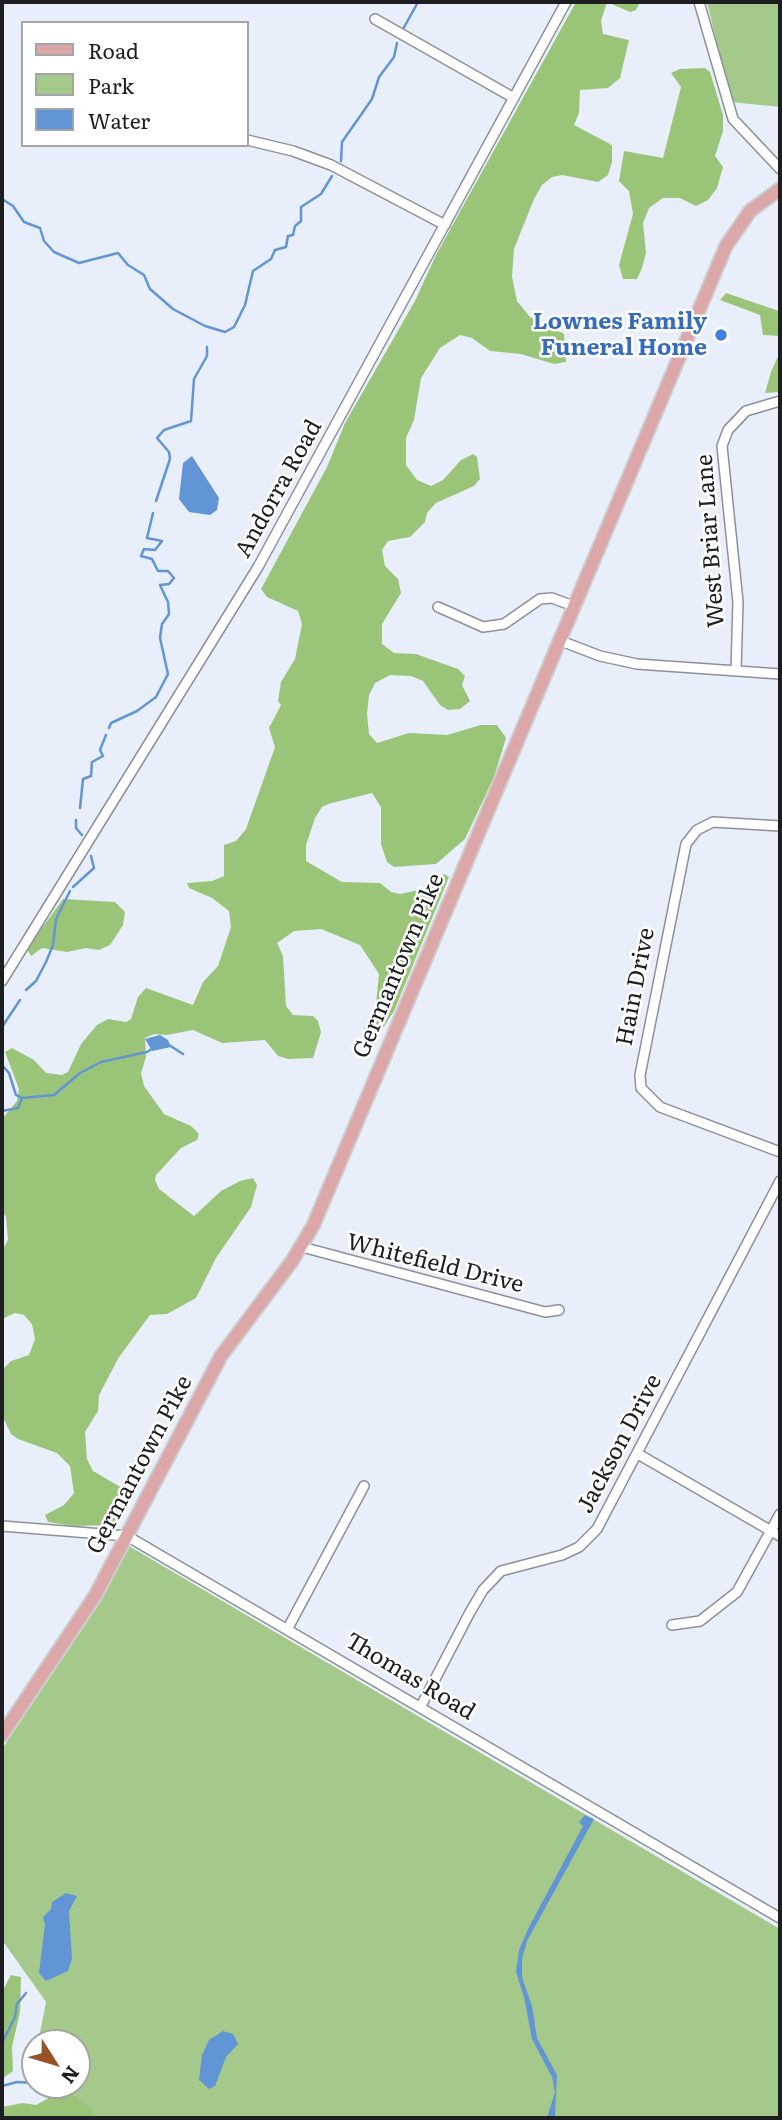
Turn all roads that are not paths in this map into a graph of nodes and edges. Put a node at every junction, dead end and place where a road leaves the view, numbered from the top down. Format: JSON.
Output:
{"nodes":[{"id":1,"x":566,"y":2,"type":"edge"},
{"id":2,"x":699,"y":2,"type":"edge"},
{"id":3,"x":375,"y":19,"type":"dead end"},
{"id":4,"x":514,"y":98,"type":"junction"},
{"id":5,"x":248,"y":141,"type":"edge"},
{"id":6,"x":780,"y":169,"type":"edge"},
{"id":7,"x":780,"y":188,"type":"edge"},
{"id":8,"x":445,"y":225,"type":"junction"},
{"id":9,"x":780,"y":401,"type":"edge"},
{"id":10,"x":438,"y":607,"type":"dead end"},
{"id":11,"x":576,"y":607,"type":"junction"},
{"id":12,"x":561,"y":641,"type":"junction"},
{"id":13,"x":736,"y":671,"type":"junction"},
{"id":14,"x":780,"y":674,"type":"edge"},
{"id":15,"x":780,"y":826,"type":"edge"},
{"id":16,"x":2,"y":981,"type":"edge"},
{"id":17,"x":780,"y":1152,"type":"edge"},
{"id":18,"x":780,"y":1181,"type":"edge"},
{"id":19,"x":302,"y":1247,"type":"junction"},
{"id":20,"x":559,"y":1310,"type":"dead end"},
{"id":21,"x":638,"y":1454,"type":"junction"},
{"id":22,"x":364,"y":1486,"type":"dead end"},
{"id":23,"x":780,"y":1514,"type":"edge"},
{"id":24,"x":2,"y":1526,"type":"edge"},
{"id":25,"x":776,"y":1533,"type":"edge"},
{"id":26,"x":127,"y":1536,"type":"junction"},
{"id":27,"x":671,"y":1625,"type":"dead end"},
{"id":28,"x":288,"y":1628,"type":"junction"},
{"id":29,"x":421,"y":1706,"type":"junction"},
{"id":30,"x":2,"y":1735,"type":"edge"},
{"id":31,"x":780,"y":1919,"type":"edge"}],
"edges":[{"from":1,"to":4,"type":"street","name":"Andorra Road"},
{"from":2,"to":6,"type":"street"},
{"from":3,"to":4,"type":"street"},
{"from":4,"to":8,"type":"street","name":"Andorra Road"},
{"from":5,"to":8,"type":"street"},
{"from":7,"to":11,"type":"main road","name":"Germantown Pike"},
{"from":8,"to":16,"type":"street","name":"Andorra Road"},
{"from":9,"to":13,"type":"street","name":"West Briar Lane"},
{"from":10,"to":11,"type":"street"},
{"from":11,"to":12,"type":"main road","name":"Germantown Pike"},
{"from":12,"to":13,"type":"street"},
{"from":12,"to":19,"type":"main road","name":"Germantown Pike"},
{"from":13,"to":14,"type":"street"},
{"from":15,"to":17,"type":"street","name":"Hain Drive"},
{"from":18,"to":21,"type":"street","name":"Jackson Drive"},
{"from":19,"to":20,"type":"street","name":"Whitefield Drive"},
{"from":19,"to":26,"type":"main road","name":"Germantown Pike"},
{"from":21,"to":25,"type":"street"},
{"from":21,"to":29,"type":"street","name":"Jackson Drive"},
{"from":22,"to":28,"type":"street"},
{"from":23,"to":25,"type":"street"},
{"from":24,"to":26,"type":"street","name":"Thomas Road"},
{"from":25,"to":27,"type":"street"},
{"from":26,"to":28,"type":"street","name":"Thomas Road"},
{"from":26,"to":30,"type":"main road","name":"Germantown Pike"},
{"from":28,"to":29,"type":"street","name":"Thomas Road"},
{"from":29,"to":31,"type":"street","name":"Thomas Road"}]}
